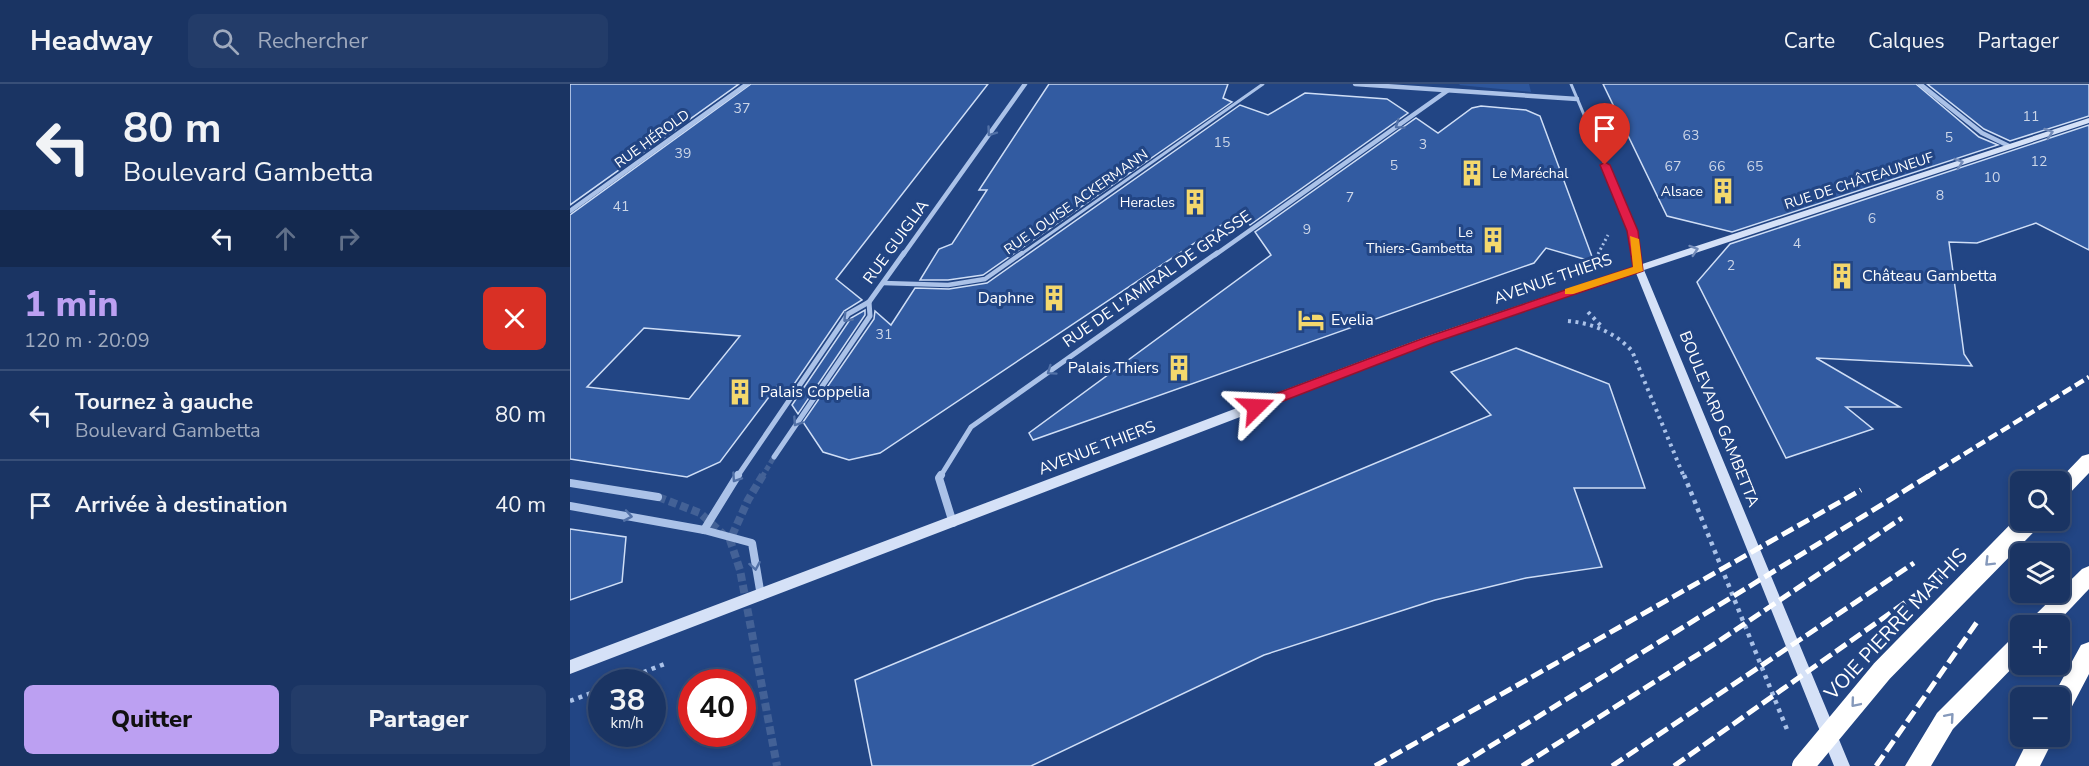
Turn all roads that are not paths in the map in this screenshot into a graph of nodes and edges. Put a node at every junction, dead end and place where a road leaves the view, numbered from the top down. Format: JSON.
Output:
{"nodes":[{"id":1,"x":747,"y":84,"type":"edge"},
{"id":2,"x":1025,"y":84,"type":"edge"},
{"id":3,"x":1263,"y":84,"type":"edge"},
{"id":4,"x":1355,"y":84,"type":"edge"},
{"id":5,"x":1570,"y":84,"type":"edge"},
{"id":6,"x":1920,"y":84,"type":"edge"},
{"id":7,"x":1447,"y":92,"type":"junction"},
{"id":8,"x":1577,"y":99,"type":"junction"},
{"id":9,"x":2089,"y":120,"type":"edge"},
{"id":10,"x":2009,"y":146,"type":"junction"},
{"id":11,"x":570,"y":211,"type":"edge"},
{"id":12,"x":1639,"y":269,"type":"junction"},
{"id":13,"x":883,"y":283,"type":"junction"},
{"id":14,"x":869,"y":302,"type":"junction"},
{"id":15,"x":774,"y":456,"type":"tunnel mouth"},
{"id":16,"x":2089,"y":461,"type":"edge"},
{"id":17,"x":2070,"y":481,"type":"edge"},
{"id":18,"x":570,"y":483,"type":"edge"},
{"id":19,"x":658,"y":498,"type":"tunnel mouth"},
{"id":20,"x":570,"y":506,"type":"edge"},
{"id":21,"x":953,"y":523,"type":"junction"},
{"id":22,"x":704,"y":530,"type":"junction"},
{"id":23,"x":2019,"y":531,"type":"edge"},
{"id":24,"x":2089,"y":575,"type":"edge"},
{"id":25,"x":761,"y":596,"type":"junction"},
{"id":26,"x":2050,"y":615,"type":"edge"},
{"id":27,"x":2089,"y":652,"type":"edge"},
{"id":28,"x":2010,"y":655,"type":"edge"},
{"id":29,"x":570,"y":667,"type":"edge"},
{"id":30,"x":2070,"y":687,"type":"edge"},
{"id":31,"x":2037,"y":747,"type":"edge"},
{"id":32,"x":1803,"y":766,"type":"edge"},
{"id":33,"x":1842,"y":766,"type":"edge"},
{"id":34,"x":1917,"y":766,"type":"edge"},
{"id":35,"x":2027,"y":766,"type":"edge"}],
"edges":[{"from":1,"to":11,"type":"street","name":"RUE HÉROLD"},
{"from":2,"to":13,"type":"street","name":"RUE GUIGLIA","one_way":true},
{"from":3,"to":13,"type":"lane","name":"RUE LOUISE ACKERMANN"},
{"from":4,"to":7,"type":"street"},
{"from":5,"to":8,"type":"lane","name":"BOULEVARD GAMBETTA"},
{"from":6,"to":10,"type":"street"},
{"from":7,"to":8,"type":"street"},
{"from":7,"to":21,"type":"street","name":"RUE DE L'AMIRAL DE GRASSE","one_way":true},
{"from":8,"to":12,"type":"lane","name":"BOULEVARD GAMBETTA"},
{"from":10,"to":9,"type":"street","name":"RUE DE CHÂTEAUNEUF","one_way":true},
{"from":12,"to":10,"type":"street","name":"RUE DE CHÂTEAUNEUF","one_way":true},
{"from":12,"to":21,"type":"street","name":"AVENUE THIERS"},
{"from":12,"to":33,"type":"street","name":"BOULEVARD GAMBETTA"},
{"from":13,"to":14,"type":"street","name":"RUE GUIGLIA"},
{"from":14,"to":15,"type":"street","one_way":true},
{"from":14,"to":22,"type":"street","name":"RUE GUIGLIA","one_way":true},
{"from":16,"to":17,"type":"highway"},
{"from":18,"to":19,"type":"street"},
{"from":20,"to":22,"type":"street","one_way":true},
{"from":21,"to":25,"type":"street","name":"AVENUE THIERS"},
{"from":22,"to":25,"type":"street","one_way":true},
{"from":23,"to":32,"type":"highway","name":"VOIE PIERRE MATHIS","one_way":true,"bridge":true},
{"from":24,"to":26,"type":"highway"},
{"from":25,"to":29,"type":"street","name":"AVENUE THIERS"},
{"from":27,"to":30,"type":"highway"},
{"from":34,"to":28,"type":"highway","one_way":true},
{"from":31,"to":35,"type":"highway"}]}
